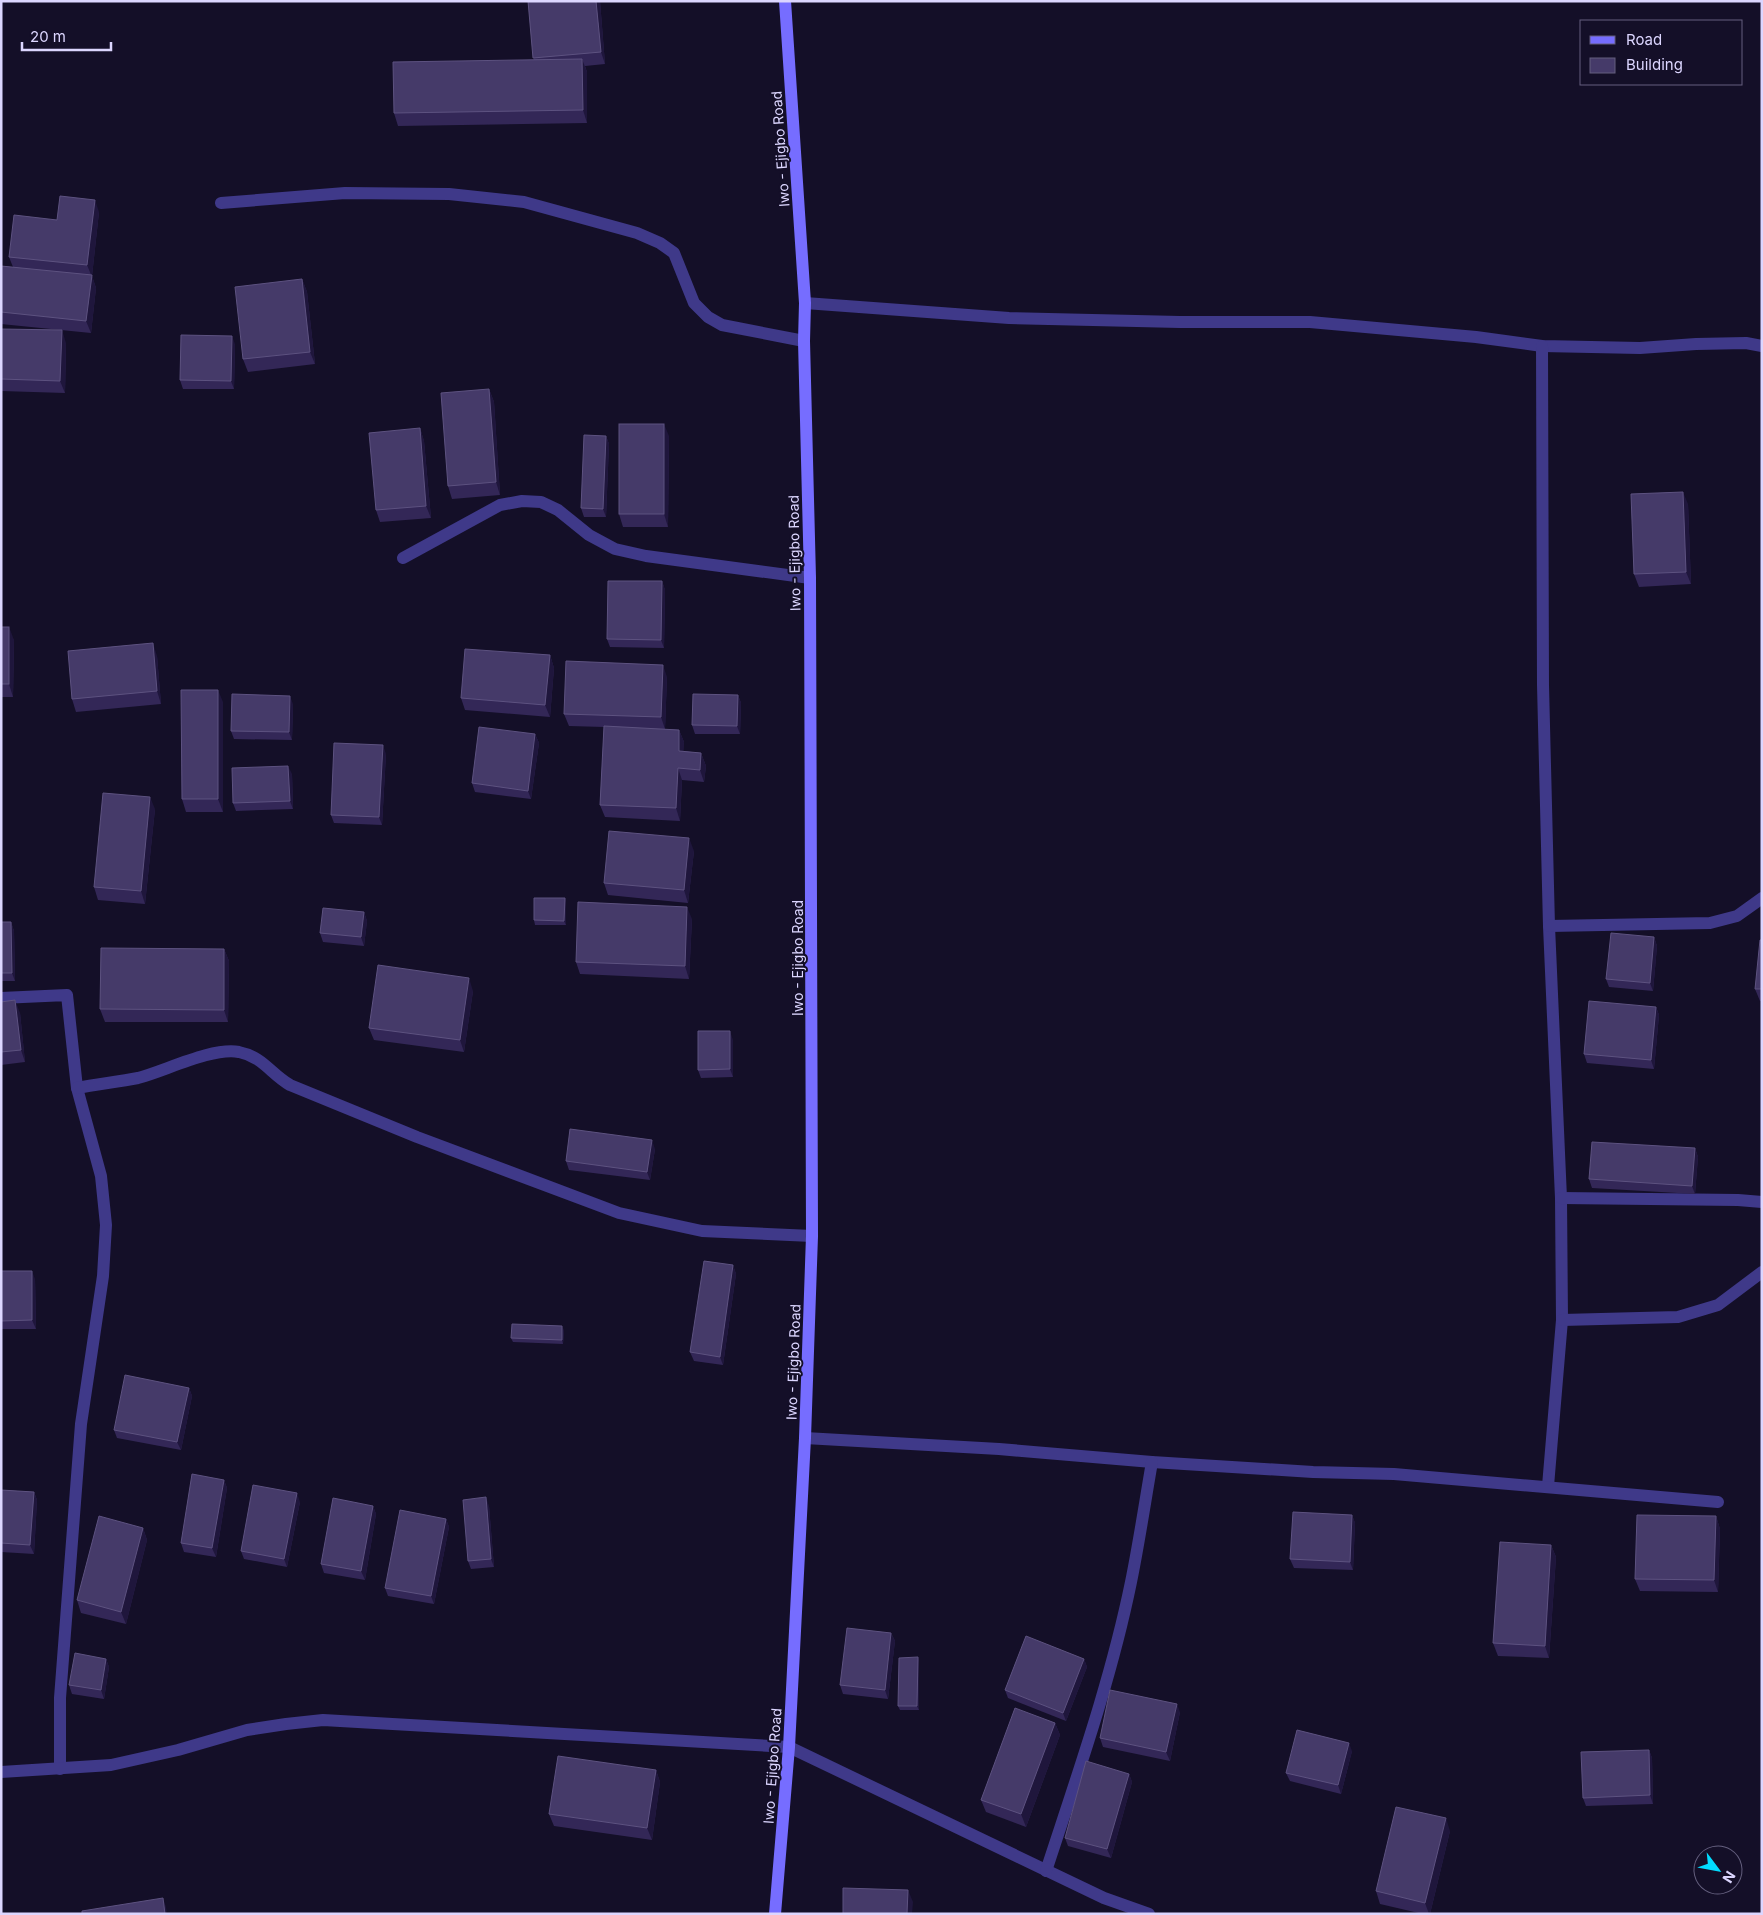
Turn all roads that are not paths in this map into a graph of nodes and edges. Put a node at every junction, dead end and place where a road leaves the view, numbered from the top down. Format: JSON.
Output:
{"nodes":[{"id":1,"x":785,"y":1,"type":"edge"},
{"id":2,"x":221,"y":203,"type":"dead end"},
{"id":3,"x":805,"y":303,"type":"junction"},
{"id":4,"x":804,"y":341,"type":"junction"},
{"id":5,"x":1542,"y":346,"type":"junction"},
{"id":6,"x":1762,"y":346,"type":"edge"},
{"id":7,"x":403,"y":558,"type":"dead end"},
{"id":8,"x":810,"y":578,"type":"junction"},
{"id":9,"x":1762,"y":898,"type":"edge"},
{"id":10,"x":1549,"y":926,"type":"junction"},
{"id":11,"x":1,"y":998,"type":"edge"},
{"id":12,"x":77,"y":1088,"type":"junction"},
{"id":13,"x":1561,"y":1198,"type":"junction"},
{"id":14,"x":1762,"y":1202,"type":"edge"},
{"id":15,"x":812,"y":1236,"type":"junction"},
{"id":16,"x":1762,"y":1272,"type":"edge"},
{"id":17,"x":1562,"y":1320,"type":"junction"},
{"id":18,"x":805,"y":1438,"type":"junction"},
{"id":19,"x":1152,"y":1462,"type":"junction"},
{"id":20,"x":1548,"y":1486,"type":"junction"},
{"id":21,"x":1718,"y":1502,"type":"dead end"},
{"id":22,"x":789,"y":1746,"type":"junction"},
{"id":23,"x":60,"y":1769,"type":"junction"},
{"id":24,"x":1,"y":1772,"type":"edge"},
{"id":25,"x":1046,"y":1871,"type":"junction"},
{"id":26,"x":775,"y":1914,"type":"edge"},
{"id":27,"x":1149,"y":1914,"type":"edge"}],
"edges":[{"from":1,"to":3,"type":"main road","name":"Iwo - Ejigbo Road"},
{"from":2,"to":4,"type":"street"},
{"from":3,"to":4,"type":"main road","name":"Iwo - Ejigbo Road"},
{"from":3,"to":5,"type":"street"},
{"from":4,"to":8,"type":"main road","name":"Iwo - Ejigbo Road"},
{"from":5,"to":6,"type":"street"},
{"from":5,"to":10,"type":"street"},
{"from":7,"to":8,"type":"street"},
{"from":8,"to":15,"type":"main road","name":"Iwo - Ejigbo Road"},
{"from":9,"to":10,"type":"street"},
{"from":10,"to":13,"type":"street"},
{"from":11,"to":12,"type":"street"},
{"from":12,"to":15,"type":"street"},
{"from":12,"to":23,"type":"street"},
{"from":13,"to":14,"type":"street"},
{"from":13,"to":17,"type":"street"},
{"from":15,"to":18,"type":"main road","name":"Iwo - Ejigbo Road"},
{"from":16,"to":17,"type":"street"},
{"from":17,"to":20,"type":"street"},
{"from":18,"to":19,"type":"street"},
{"from":18,"to":22,"type":"main road","name":"Iwo - Ejigbo Road"},
{"from":19,"to":20,"type":"street"},
{"from":19,"to":25,"type":"street"},
{"from":20,"to":21,"type":"street"},
{"from":22,"to":23,"type":"street"},
{"from":22,"to":25,"type":"street"},
{"from":22,"to":26,"type":"main road","name":"Iwo - Ejigbo Road"},
{"from":23,"to":24,"type":"street"},
{"from":25,"to":27,"type":"street"}]}
